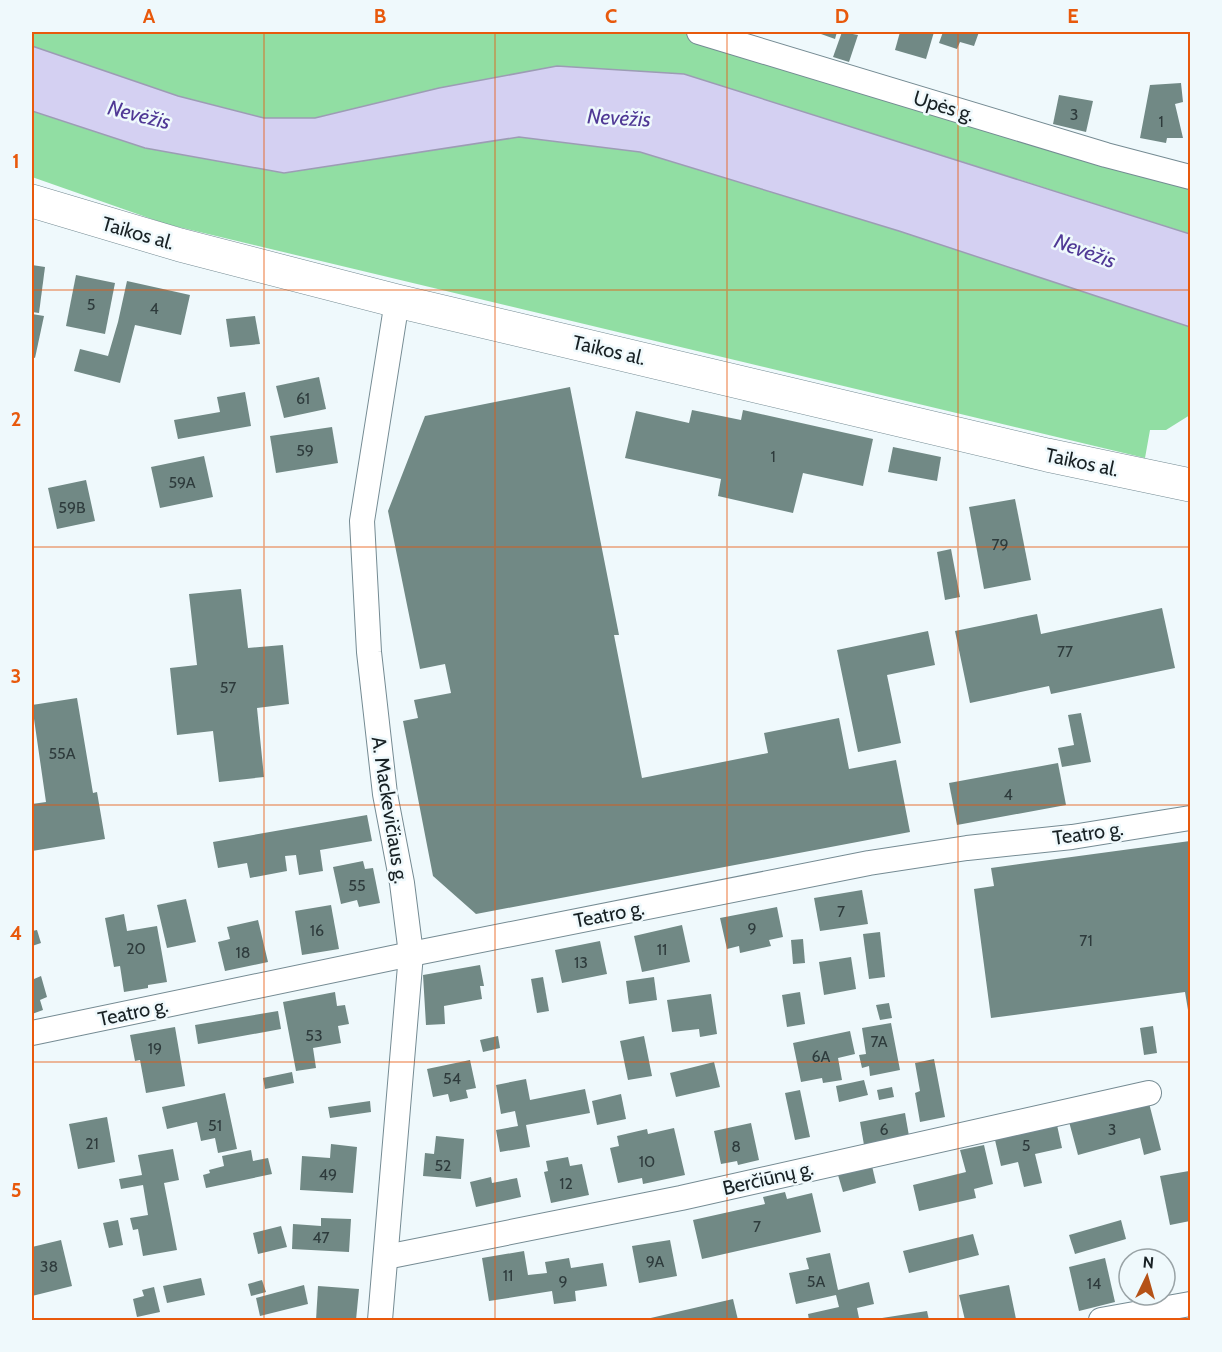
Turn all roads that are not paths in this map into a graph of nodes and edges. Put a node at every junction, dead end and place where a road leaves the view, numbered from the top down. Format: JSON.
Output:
{"nodes":[{"id":1,"x":699,"y":32,"type":"edge"},
{"id":2,"x":1191,"y":177,"type":"edge"},
{"id":3,"x":32,"y":201,"type":"edge"},
{"id":4,"x":397,"y":301,"type":"junction"},
{"id":5,"x":1191,"y":485,"type":"edge"},
{"id":6,"x":1191,"y":818,"type":"edge"},
{"id":7,"x":411,"y":954,"type":"junction"},
{"id":8,"x":32,"y":1033,"type":"edge"},
{"id":9,"x":1149,"y":1093,"type":"dead end"},
{"id":10,"x":386,"y":1257,"type":"junction"},
{"id":11,"x":1191,"y":1304,"type":"edge"},
{"id":12,"x":380,"y":1320,"type":"edge"},
{"id":13,"x":1101,"y":1320,"type":"edge"}],
"edges":[{"from":1,"to":2,"type":"street","name":"Upės g."},
{"from":3,"to":4,"type":"main road","name":"Taikos al."},
{"from":4,"to":5,"type":"main road","name":"Taikos al."},
{"from":4,"to":7,"type":"street","name":"A. Mackevičiaus g."},
{"from":6,"to":7,"type":"street","name":"Teatro g."},
{"from":7,"to":8,"type":"street","name":"Teatro g."},
{"from":7,"to":10,"type":"street","name":"A. Mackevičiaus g."},
{"from":9,"to":10,"type":"street","name":"Berčiūnų g."},
{"from":10,"to":12,"type":"street","name":"A. Mackevičiaus g."},
{"from":11,"to":13,"type":"street"}]}
